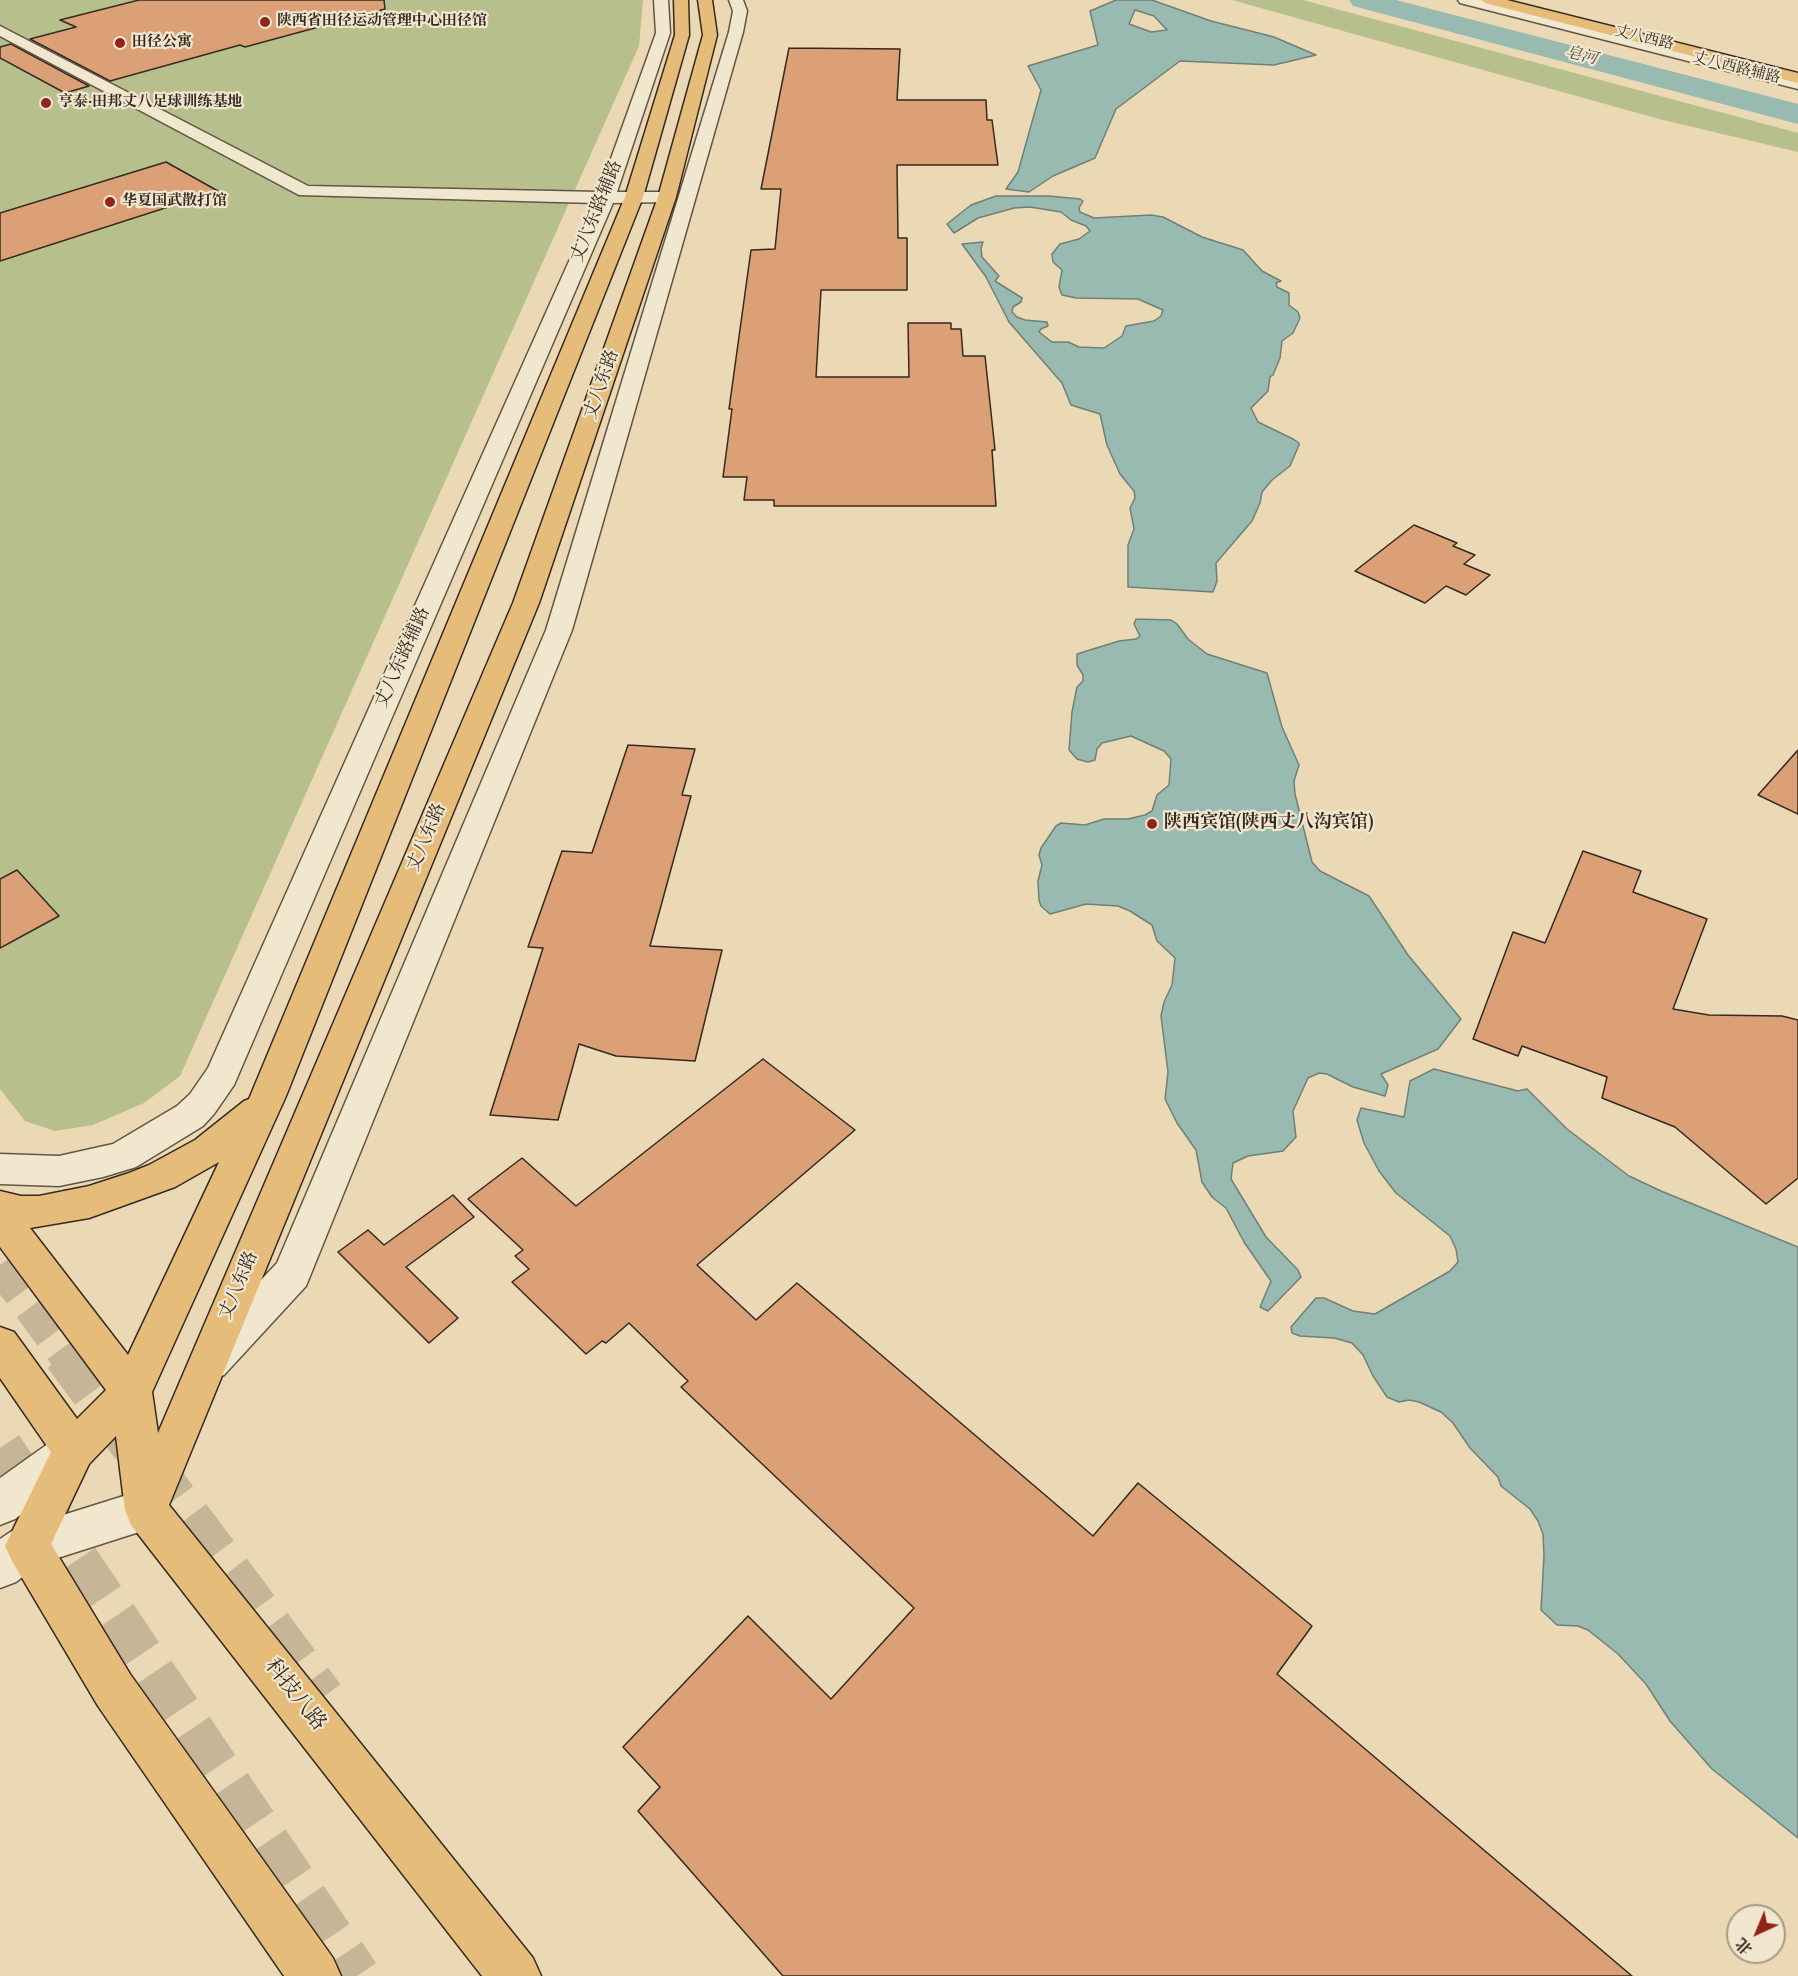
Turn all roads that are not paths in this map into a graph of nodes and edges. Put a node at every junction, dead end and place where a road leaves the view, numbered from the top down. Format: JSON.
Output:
{"nodes":[{"id":1,"x":661,"y":0,"type":"edge"},
{"id":2,"x":681,"y":0,"type":"edge"},
{"id":3,"x":705,"y":0,"type":"edge"},
{"id":4,"x":736,"y":0,"type":"edge"},
{"id":5,"x":1465,"y":0,"type":"edge"},
{"id":6,"x":1490,"y":0,"type":"edge"},
{"id":7,"x":1521,"y":0,"type":"edge"},
{"id":8,"x":1548,"y":0,"type":"edge"},
{"id":9,"x":0,"y":30,"type":"edge"},
{"id":10,"x":1788,"y":70,"type":"edge"},
{"id":11,"x":1798,"y":84,"type":"edge"},
{"id":12,"x":634,"y":197,"type":"junction"},
{"id":13,"x":667,"y":197,"type":"junction"},
{"id":14,"x":606,"y":198,"type":"junction"},
{"id":15,"x":268,"y":1096,"type":"junction"},
{"id":16,"x":0,"y":1169,"type":"edge"},
{"id":17,"x":0,"y":1207,"type":"edge"},
{"id":18,"x":0,"y":1218,"type":"edge"},
{"id":19,"x":0,"y":1345,"type":"edge"},
{"id":20,"x":207,"y":1365,"type":"junction"},
{"id":21,"x":132,"y":1392,"type":"junction"},
{"id":22,"x":74,"y":1450,"type":"junction"},
{"id":23,"x":0,"y":1504,"type":"edge"},
{"id":24,"x":146,"y":1510,"type":"junction"},
{"id":25,"x":13,"y":1556,"type":"edge"},
{"id":26,"x":315,"y":1976,"type":"edge"},
{"id":27,"x":515,"y":1976,"type":"edge"}],
"edges":[{"from":1,"to":14,"type":"street","name":"丈八东路辅路"},
{"from":2,"to":12,"type":"main road"},
{"from":3,"to":13,"type":"main road","name":"丈八东路"},
{"from":4,"to":20,"type":"street"},
{"from":5,"to":10,"type":"street","name":"丈八西路辅路"},
{"from":6,"to":10,"type":"main road","name":"丈八西路"},
{"from":7,"to":10,"type":"main road","name":"丈八西路"},
{"from":8,"to":10,"type":"street","name":"丈八西路辅路"},
{"from":9,"to":14,"type":"street"},
{"from":10,"to":11,"type":"street","name":"丈八西路辅路"},
{"from":12,"to":13,"type":"street"},
{"from":12,"to":14,"type":"street"},
{"from":12,"to":15,"type":"main road"},
{"from":13,"to":20,"type":"main road","name":"丈八东路"},
{"from":14,"to":16,"type":"street","name":"丈八东路辅路"},
{"from":15,"to":17,"type":"main road"},
{"from":15,"to":21,"type":"main road"},
{"from":18,"to":21,"type":"main road"},
{"from":19,"to":22,"type":"main road"},
{"from":20,"to":24,"type":"main road","name":"丈八东路"},
{"from":21,"to":22,"type":"main road"},
{"from":21,"to":24,"type":"main road"},
{"from":22,"to":23,"type":"street"},
{"from":22,"to":25,"type":"main road"},
{"from":24,"to":25,"type":"street"},
{"from":24,"to":27,"type":"main road","name":"科技八路"},
{"from":25,"to":26,"type":"main road"}]}
